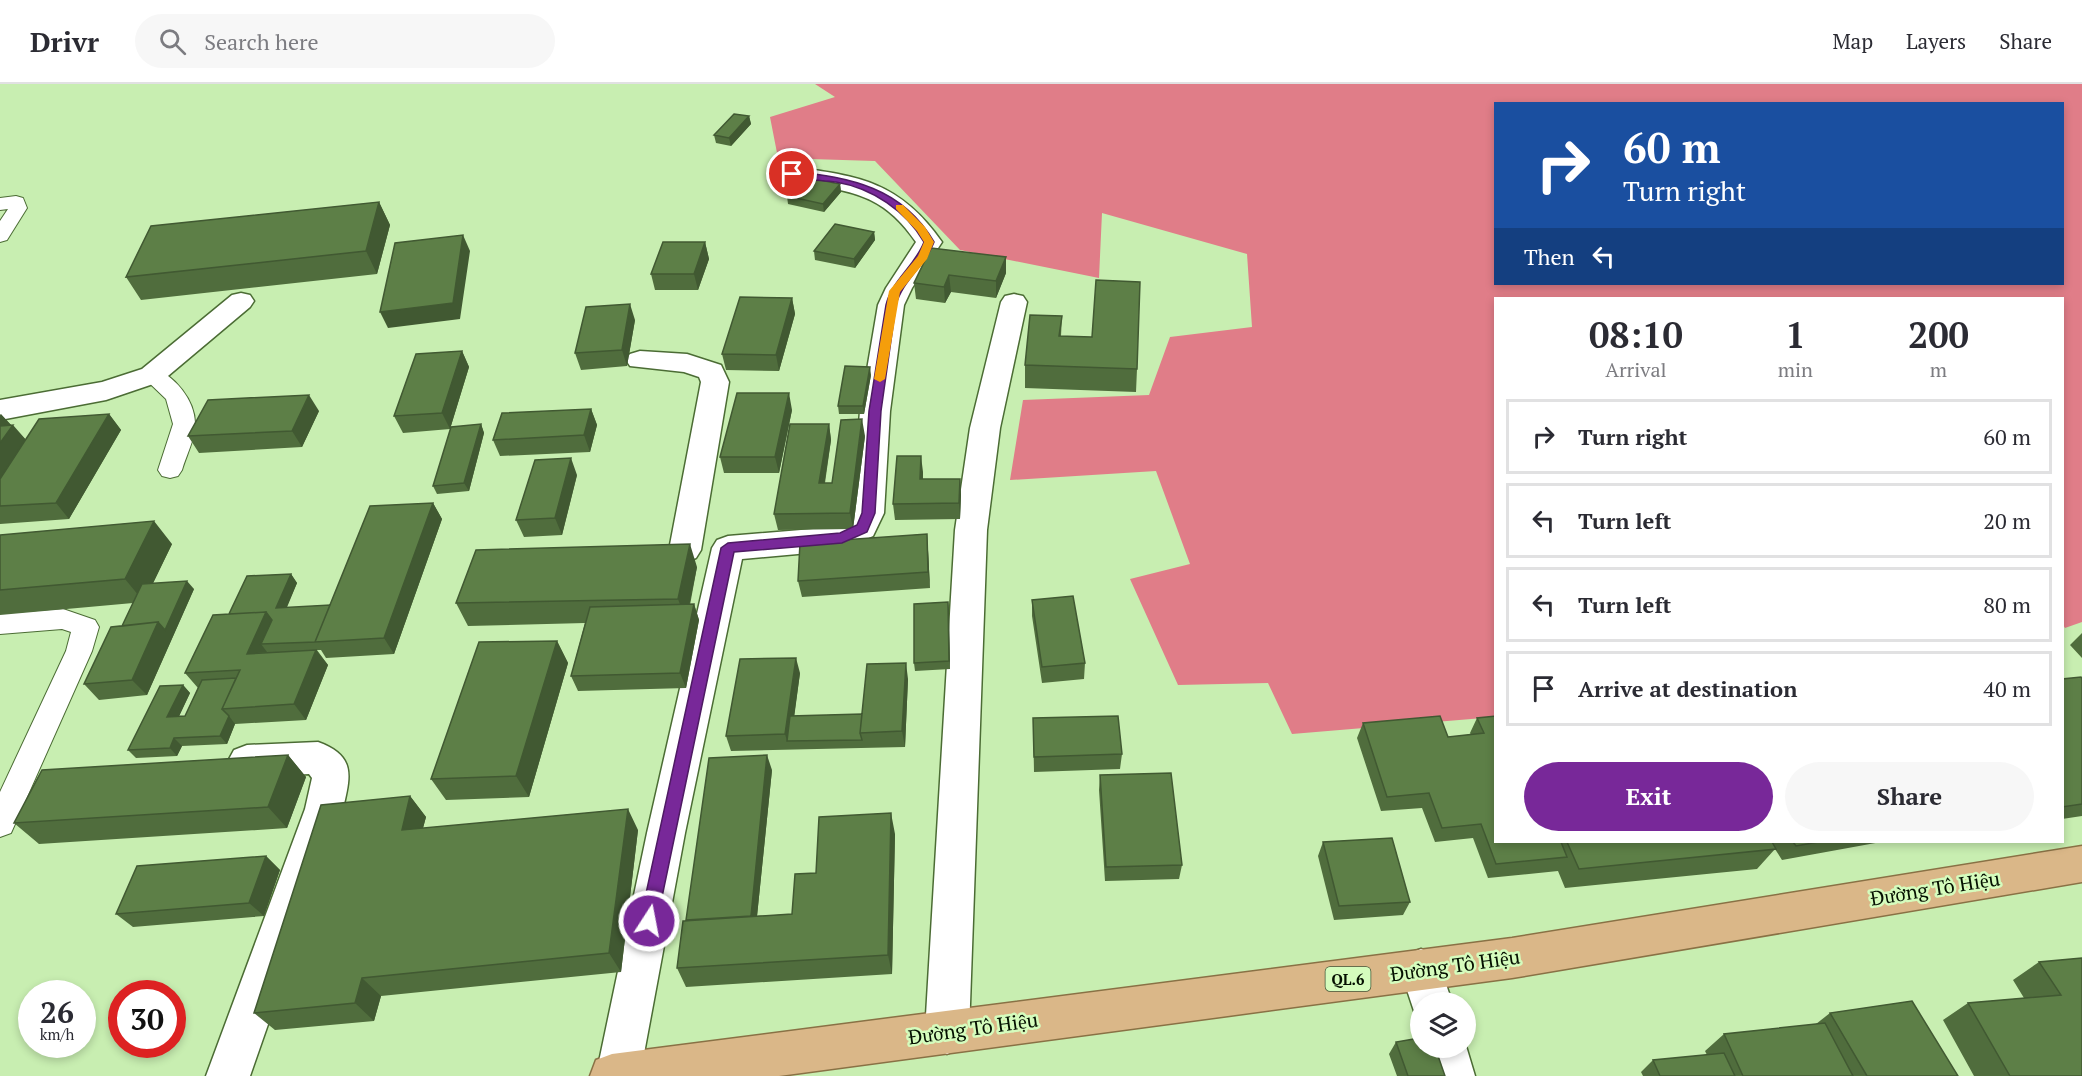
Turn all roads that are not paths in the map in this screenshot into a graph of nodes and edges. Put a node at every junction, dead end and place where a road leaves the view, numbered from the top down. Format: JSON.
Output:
{"nodes":[{"id":1,"x":792,"y":174,"type":"dead end"},
{"id":2,"x":0,"y":204,"type":"edge"},
{"id":3,"x":0,"y":236,"type":"edge"},
{"id":4,"x":241,"y":302,"type":"dead end"},
{"id":5,"x":1014,"y":302,"type":"dead end"},
{"id":6,"x":640,"y":360,"type":"dead end"},
{"id":7,"x":152,"y":375,"type":"junction"},
{"id":8,"x":0,"y":410,"type":"edge"},
{"id":9,"x":170,"y":470,"type":"dead end"},
{"id":10,"x":728,"y":548,"type":"junction"},
{"id":11,"x":0,"y":624,"type":"edge"},
{"id":12,"x":211,"y":764,"type":"edge"},
{"id":13,"x":0,"y":824,"type":"edge"},
{"id":14,"x":2082,"y":864,"type":"edge"},
{"id":15,"x":1426,"y":986,"type":"edge"},
{"id":16,"x":947,"y":1032,"type":"junction"},
{"id":17,"x":1447,"y":1058,"type":"edge"},
{"id":18,"x":618,"y":1075,"type":"edge"},
{"id":19,"x":228,"y":1076,"type":"edge"},
{"id":20,"x":612,"y":1076,"type":"edge"},
{"id":21,"x":1453,"y":1076,"type":"edge"}],
"edges":[{"from":1,"to":10,"type":"street"},
{"from":2,"to":3,"type":"lane"},
{"from":4,"to":7,"type":"street"},
{"from":5,"to":16,"type":"street"},
{"from":6,"to":10,"type":"street"},
{"from":7,"to":8,"type":"street"},
{"from":7,"to":9,"type":"lane"},
{"from":10,"to":18,"type":"street"},
{"from":11,"to":13,"type":"lane"},
{"from":12,"to":19,"type":"street"},
{"from":14,"to":15,"type":"highway","name":"Đường Tô Hiệu","number":"QL.6"},
{"from":15,"to":16,"type":"highway","name":"Đường Tô Hiệu","number":"QL.6"},
{"from":16,"to":18,"type":"highway","name":"Đường Tô Hiệu","number":"QL.6"},
{"from":17,"to":21,"type":"street"},
{"from":18,"to":20,"type":"highway","name":"Đường Tô Hiệu","number":"QL.6"}]}
